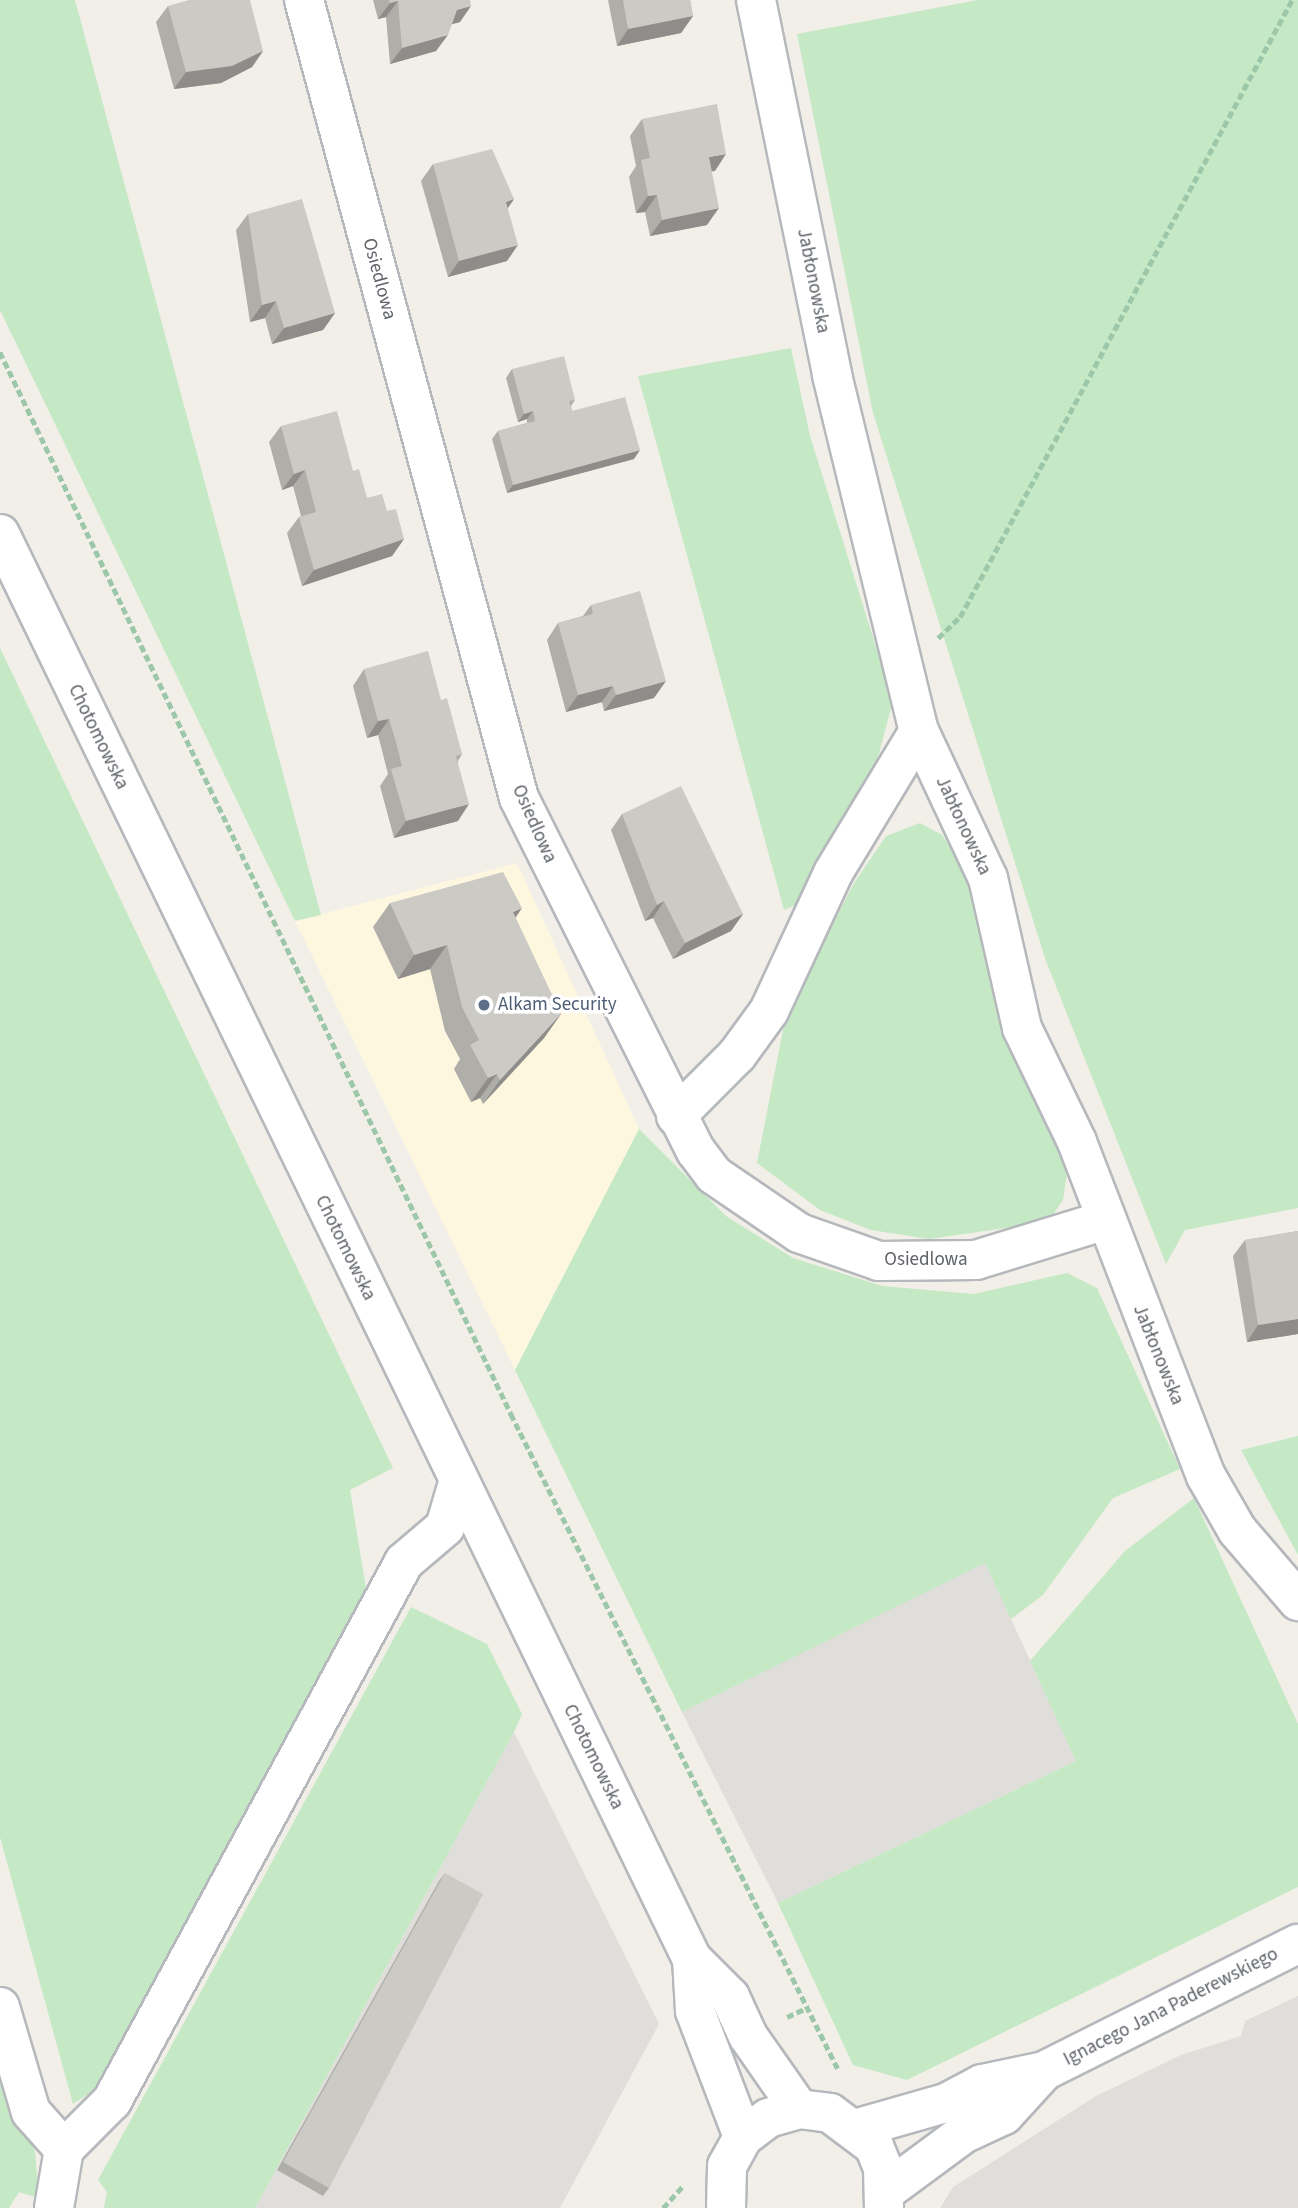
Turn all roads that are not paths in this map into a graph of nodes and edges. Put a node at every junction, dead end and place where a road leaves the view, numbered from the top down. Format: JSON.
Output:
{"nodes":[{"id":1,"x":304,"y":0,"type":"edge"},
{"id":2,"x":756,"y":0,"type":"edge"},
{"id":3,"x":0,"y":534,"type":"edge"},
{"id":4,"x":919,"y":731,"type":"junction"},
{"id":5,"x":676,"y":1116,"type":"junction"},
{"id":6,"x":1103,"y":1221,"type":"junction"},
{"id":7,"x":458,"y":1483,"type":"junction"},
{"id":8,"x":1298,"y":1601,"type":"edge"},
{"id":9,"x":1298,"y":1944,"type":"edge"},
{"id":10,"x":692,"y":1959,"type":"junction"},
{"id":11,"x":0,"y":2007,"type":"edge"},
{"id":12,"x":1044,"y":2071,"type":"junction"},
{"id":13,"x":799,"y":2109,"type":"junction"},
{"id":14,"x":858,"y":2129,"type":"junction"},
{"id":15,"x":743,"y":2137,"type":"junction"},
{"id":16,"x":64,"y":2148,"type":"junction"},
{"id":17,"x":886,"y":2199,"type":"edge"},
{"id":18,"x":722,"y":2206,"type":"edge"},
{"id":19,"x":54,"y":2208,"type":"edge"}],
"edges":[{"from":1,"to":5,"type":"street","name":"Osiedlowa"},
{"from":2,"to":4,"type":"street","name":"Jabłonowska"},
{"from":3,"to":7,"type":"street","name":"Chotomowska"},
{"from":4,"to":5,"type":"street"},
{"from":4,"to":6,"type":"street","name":"Jabłonowska"},
{"from":5,"to":6,"type":"street","name":"Osiedlowa"},
{"from":6,"to":8,"type":"street","name":"Jabłonowska"},
{"from":7,"to":10,"type":"street","name":"Chotomowska"},
{"from":7,"to":16,"type":"street"},
{"from":9,"to":12,"type":"street","name":"Ignacego Jana Paderewskiego"},
{"from":10,"to":13,"type":"street","name":"Chotomowska"},
{"from":10,"to":15,"type":"street","name":"Chotomowska"},
{"from":11,"to":16,"type":"street"},
{"from":12,"to":14,"type":"street","name":"Ignacego Jana Paderewskiego"},
{"from":12,"to":17,"type":"street","name":"Ignacego Jana Paderewskiego"},
{"from":13,"to":14,"type":"street"},
{"from":13,"to":15,"type":"street"},
{"from":14,"to":17,"type":"street"},
{"from":15,"to":18,"type":"street"},
{"from":16,"to":19,"type":"street"}]}
